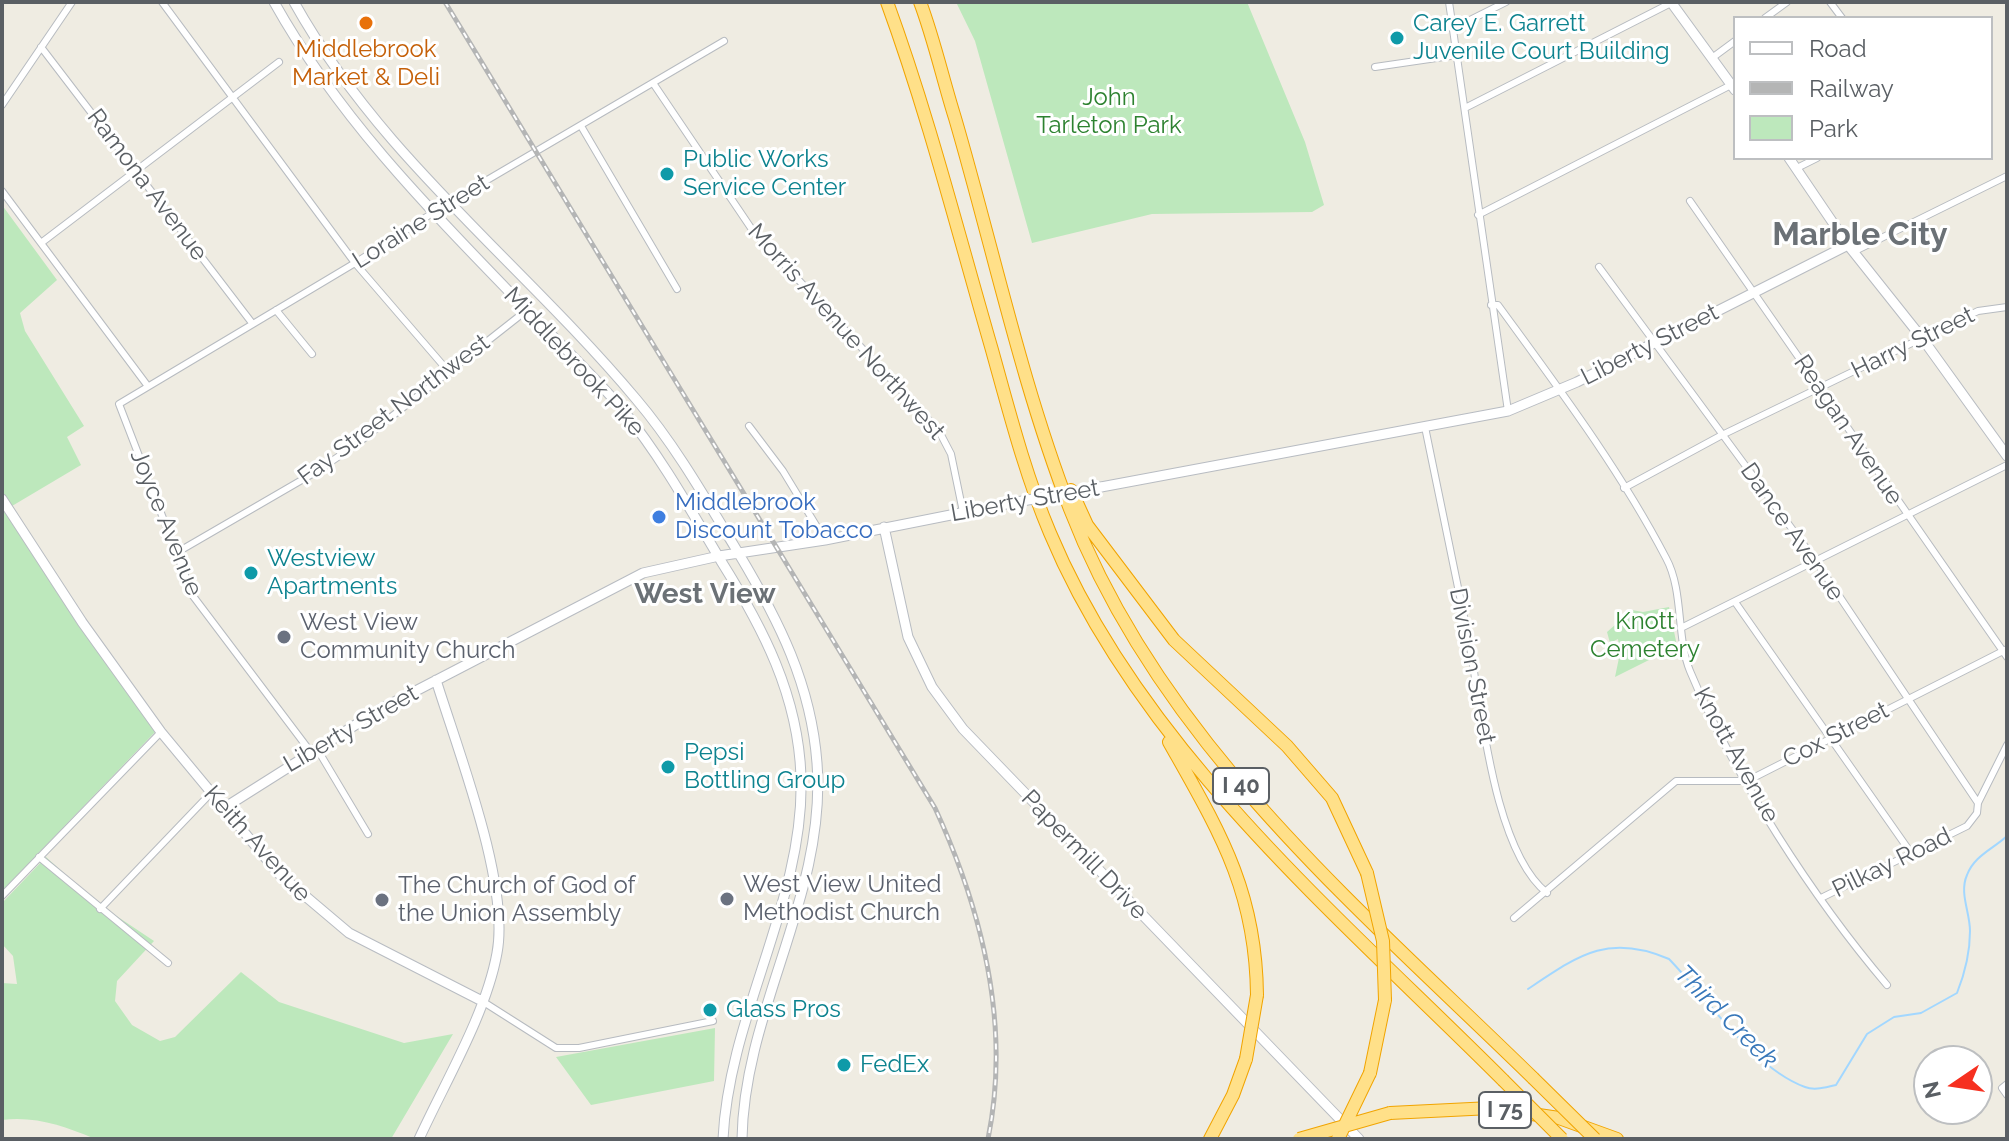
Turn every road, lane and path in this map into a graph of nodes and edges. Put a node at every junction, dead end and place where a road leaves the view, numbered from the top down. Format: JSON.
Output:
{"nodes":[{"id":1,"x":72,"y":2,"type":"edge"},
{"id":2,"x":162,"y":2,"type":"edge"},
{"id":3,"x":274,"y":2,"type":"edge"},
{"id":4,"x":294,"y":2,"type":"edge"},
{"id":5,"x":887,"y":2,"type":"edge"},
{"id":6,"x":920,"y":2,"type":"edge"},
{"id":7,"x":1449,"y":2,"type":"edge"},
{"id":8,"x":1506,"y":2,"type":"edge"},
{"id":9,"x":1671,"y":2,"type":"edge"},
{"id":10,"x":1787,"y":2,"type":"edge"},
{"id":11,"x":1768,"y":16,"type":"edge"},
{"id":12,"x":1452,"y":29,"type":"junction"},
{"id":13,"x":313,"y":35,"type":"junction"},
{"id":14,"x":724,"y":41,"type":"dead end"},
{"id":15,"x":1733,"y":42,"type":"edge"},
{"id":16,"x":299,"y":45,"type":"junction"},
{"id":17,"x":41,"y":47,"type":"junction"},
{"id":18,"x":1457,"y":55,"type":"junction"},
{"id":19,"x":1712,"y":58,"type":"junction"},
{"id":20,"x":279,"y":62,"type":"dead end"},
{"id":21,"x":1375,"y":67,"type":"dead end"},
{"id":22,"x":653,"y":83,"type":"junction"},
{"id":23,"x":1733,"y":87,"type":"edge"},
{"id":24,"x":233,"y":97,"type":"junction"},
{"id":25,"x":2,"y":105,"type":"edge"},
{"id":26,"x":1465,"y":108,"type":"junction"},
{"id":27,"x":581,"y":126,"type":"junction"},
{"id":28,"x":1791,"y":160,"type":"edge"},
{"id":29,"x":1813,"y":160,"type":"edge"},
{"id":30,"x":1797,"y":168,"type":"junction"},
{"id":31,"x":137,"y":170,"type":"junction"},
{"id":32,"x":2007,"y":176,"type":"edge"},
{"id":33,"x":2,"y":191,"type":"edge"},
{"id":34,"x":1690,"y":201,"type":"dead end"},
{"id":35,"x":448,"y":203,"type":"junction"},
{"id":36,"x":433,"y":213,"type":"junction"},
{"id":37,"x":1478,"y":215,"type":"junction"},
{"id":38,"x":41,"y":243,"type":"junction"},
{"id":39,"x":1851,"y":248,"type":"junction"},
{"id":40,"x":355,"y":263,"type":"junction"},
{"id":41,"x":1599,"y":267,"type":"dead end"},
{"id":42,"x":677,"y":289,"type":"dead end"},
{"id":43,"x":1752,"y":294,"type":"junction"},
{"id":44,"x":1494,"y":305,"type":"junction"},
{"id":45,"x":2007,"y":307,"type":"edge"},
{"id":46,"x":276,"y":310,"type":"junction"},
{"id":47,"x":527,"y":310,"type":"junction"},
{"id":48,"x":252,"y":323,"type":"junction"},
{"id":49,"x":1922,"y":338,"type":"junction"},
{"id":50,"x":1655,"y":343,"type":"junction"},
{"id":51,"x":312,"y":354,"type":"dead end"},
{"id":52,"x":448,"y":371,"type":"junction"},
{"id":53,"x":147,"y":385,"type":"junction"},
{"id":54,"x":1821,"y":388,"type":"junction"},
{"id":55,"x":1560,"y":390,"type":"junction"},
{"id":56,"x":119,"y":404,"type":"joint"},
{"id":57,"x":1508,"y":411,"type":"junction"},
{"id":58,"x":749,"y":426,"type":"dead end"},
{"id":59,"x":1042,"y":427,"type":"junction"},
{"id":60,"x":1425,"y":427,"type":"junction"},
{"id":61,"x":1722,"y":435,"type":"junction"},
{"id":62,"x":2007,"y":456,"type":"edge"},
{"id":63,"x":2007,"y":465,"type":"edge"},
{"id":64,"x":1624,"y":488,"type":"junction"},
{"id":65,"x":2,"y":499,"type":"edge"},
{"id":66,"x":963,"y":512,"type":"junction"},
{"id":67,"x":1905,"y":513,"type":"junction"},
{"id":68,"x":884,"y":527,"type":"junction"},
{"id":69,"x":825,"y":540,"type":"junction"},
{"id":70,"x":176,"y":553,"type":"junction"},
{"id":71,"x":738,"y":553,"type":"junction"},
{"id":72,"x":719,"y":556,"type":"junction"},
{"id":73,"x":1815,"y":560,"type":"junction"},
{"id":74,"x":1735,"y":602,"type":"junction"},
{"id":75,"x":1681,"y":628,"type":"junction"},
{"id":76,"x":2006,"y":652,"type":"edge"},
{"id":77,"x":1132,"y":677,"type":"junction"},
{"id":78,"x":436,"y":680,"type":"junction"},
{"id":79,"x":1905,"y":699,"type":"junction"},
{"id":80,"x":161,"y":732,"type":"junction"},
{"id":81,"x":1829,"y":737,"type":"junction"},
{"id":82,"x":2007,"y":745,"type":"edge"},
{"id":83,"x":313,"y":749,"type":"junction"},
{"id":84,"x":1747,"y":781,"type":"junction"},
{"id":85,"x":211,"y":793,"type":"junction"},
{"id":86,"x":1978,"y":803,"type":"junction"},
{"id":87,"x":224,"y":808,"type":"junction"},
{"id":88,"x":368,"y":834,"type":"dead end"},
{"id":89,"x":1911,"y":853,"type":"junction"},
{"id":90,"x":39,"y":857,"type":"junction"},
{"id":91,"x":1547,"y":893,"type":"junction"},
{"id":92,"x":2,"y":896,"type":"edge"},
{"id":93,"x":1821,"y":898,"type":"junction"},
{"id":94,"x":100,"y":909,"type":"junction"},
{"id":95,"x":1514,"y":918,"type":"dead end"},
{"id":96,"x":168,"y":963,"type":"dead end"},
{"id":97,"x":1887,"y":985,"type":"dead end"},
{"id":98,"x":482,"y":1001,"type":"junction"},
{"id":99,"x":713,"y":1021,"type":"dead end"},
{"id":100,"x":2007,"y":1084,"type":"edge"},
{"id":101,"x":2007,"y":1095,"type":"edge"},
{"id":102,"x":419,"y":1139,"type":"edge"},
{"id":103,"x":723,"y":1139,"type":"edge"},
{"id":104,"x":742,"y":1139,"type":"edge"},
{"id":105,"x":1210,"y":1139,"type":"edge"},
{"id":106,"x":1299,"y":1139,"type":"edge"},
{"id":107,"x":1338,"y":1139,"type":"edge"},
{"id":108,"x":1359,"y":1139,"type":"edge"},
{"id":109,"x":1562,"y":1139,"type":"edge"},
{"id":110,"x":1595,"y":1139,"type":"edge"},
{"id":111,"x":1617,"y":1139,"type":"edge"}],
"edges":[{"from":1,"to":17,"type":"street"},
{"from":2,"to":24,"type":"street"},
{"from":3,"to":16,"type":"main road","name":"Middlebrook Pike"},
{"from":4,"to":13,"type":"main road","name":"Middlebrook Pike"},
{"from":5,"to":77,"type":"highway","number":"I 40"},
{"from":6,"to":59,"type":"highway","number":"I 40"},
{"from":7,"to":12,"type":"street"},
{"from":8,"to":12,"type":"street"},
{"from":9,"to":19,"type":"main road"},
{"from":9,"to":26,"type":"street"},
{"from":10,"to":11,"type":"street"},
{"from":12,"to":18,"type":"street"},
{"from":13,"to":16,"type":"main road"},
{"from":13,"to":35,"type":"main road","name":"Middlebrook Pike"},
{"from":14,"to":22,"type":"street","name":"Loraine Street"},
{"from":15,"to":19,"type":"street"},
{"from":16,"to":36,"type":"main road","name":"Middlebrook Pike"},
{"from":17,"to":25,"type":"street"},
{"from":17,"to":31,"type":"street","name":"Ramona Avenue"},
{"from":18,"to":21,"type":"street"},
{"from":18,"to":26,"type":"street"},
{"from":19,"to":23,"type":"main road"},
{"from":20,"to":24,"type":"street"},
{"from":22,"to":27,"type":"street","name":"Loraine Street"},
{"from":22,"to":66,"type":"street","name":"Morris Avenue Northwest"},
{"from":23,"to":37,"type":"street"},
{"from":24,"to":31,"type":"street"},
{"from":24,"to":40,"type":"street"},
{"from":26,"to":37,"type":"street"},
{"from":27,"to":35,"type":"street","name":"Loraine Street"},
{"from":27,"to":42,"type":"street"},
{"from":28,"to":30,"type":"main road"},
{"from":29,"to":30,"type":"street"},
{"from":30,"to":39,"type":"main road"},
{"from":31,"to":38,"type":"street"},
{"from":31,"to":48,"type":"street","name":"Ramona Avenue"},
{"from":32,"to":39,"type":"street","name":"Liberty Street"},
{"from":33,"to":38,"type":"street"},
{"from":34,"to":43,"type":"street","name":"Reagan Avenue"},
{"from":35,"to":36,"type":"street","name":"Loraine Street"},
{"from":35,"to":71,"type":"main road","name":"Middlebrook Pike"},
{"from":36,"to":40,"type":"street","name":"Loraine Street"},
{"from":36,"to":47,"type":"main road","name":"Middlebrook Pike"},
{"from":37,"to":44,"type":"street"},
{"from":38,"to":53,"type":"street"},
{"from":39,"to":43,"type":"main road","name":"Liberty Street"},
{"from":39,"to":49,"type":"main road"},
{"from":40,"to":46,"type":"street","name":"Loraine Street"},
{"from":40,"to":52,"type":"street"},
{"from":41,"to":50,"type":"street","name":"Dance Avenue"},
{"from":43,"to":50,"type":"main road","name":"Liberty Street"},
{"from":43,"to":54,"type":"street","name":"Reagan Avenue"},
{"from":44,"to":55,"type":"street","name":"Knott Avenue"},
{"from":44,"to":57,"type":"street"},
{"from":45,"to":49,"type":"street","name":"Harry Street"},
{"from":46,"to":48,"type":"street","name":"Loraine Street"},
{"from":46,"to":51,"type":"street"},
{"from":47,"to":52,"type":"street","name":"Fay Street Northwest"},
{"from":47,"to":72,"type":"main road","name":"Middlebrook Pike"},
{"from":48,"to":53,"type":"street","name":"Loraine Street"},
{"from":49,"to":54,"type":"street","name":"Harry Street"},
{"from":49,"to":62,"type":"main road"},
{"from":50,"to":55,"type":"main road","name":"Liberty Street"},
{"from":50,"to":61,"type":"street","name":"Dance Avenue"},
{"from":52,"to":70,"type":"street","name":"Fay Street Northwest"},
{"from":53,"to":56,"type":"street","name":"Loraine Street"},
{"from":54,"to":61,"type":"street","name":"Harry Street"},
{"from":54,"to":67,"type":"street","name":"Reagan Avenue"},
{"from":55,"to":57,"type":"main road","name":"Liberty Street"},
{"from":55,"to":64,"type":"street","name":"Knott Avenue"},
{"from":56,"to":70,"type":"street","name":"Joyce Avenue"},
{"from":57,"to":60,"type":"main road","name":"Liberty Street"},
{"from":58,"to":69,"type":"street"},
{"from":59,"to":107,"type":"highway","bridge":true},
{"from":59,"to":110,"type":"highway","number":"I 40","bridge":true},
{"from":60,"to":66,"type":"main road","name":"Liberty Street","bridge":true},
{"from":60,"to":91,"type":"street","name":"Division Street"},
{"from":61,"to":64,"type":"street","name":"Harry Street"},
{"from":61,"to":73,"type":"street","name":"Dance Avenue"},
{"from":63,"to":67,"type":"street"},
{"from":64,"to":75,"type":"street","name":"Knott Avenue"},
{"from":65,"to":80,"type":"main road","name":"Keith Avenue"},
{"from":66,"to":68,"type":"main road","name":"Liberty Street"},
{"from":67,"to":73,"type":"street"},
{"from":67,"to":76,"type":"street","name":"Reagan Avenue"},
{"from":68,"to":69,"type":"main road","name":"Liberty Street"},
{"from":68,"to":108,"type":"main road","name":"Papermill Drive"},
{"from":69,"to":71,"type":"main road","name":"Liberty Street"},
{"from":70,"to":83,"type":"street","name":"Joyce Avenue"},
{"from":71,"to":72,"type":"main road","name":"Liberty Street"},
{"from":71,"to":104,"type":"main road","name":"Middlebrook Pike"},
{"from":72,"to":78,"type":"main road","name":"Liberty Street"},
{"from":72,"to":103,"type":"main road","name":"Middlebrook Pike"},
{"from":73,"to":74,"type":"street"},
{"from":73,"to":79,"type":"street","name":"Dance Avenue"},
{"from":74,"to":75,"type":"street"},
{"from":74,"to":81,"type":"street"},
{"from":75,"to":84,"type":"street","name":"Knott Avenue"},
{"from":76,"to":79,"type":"street","name":"Cox Street"},
{"from":77,"to":105,"type":"highway","bridge":true},
{"from":77,"to":109,"type":"highway","number":"I 40","bridge":true},
{"from":78,"to":83,"type":"main road","name":"Liberty Street"},
{"from":78,"to":98,"type":"main road"},
{"from":79,"to":81,"type":"street","name":"Cox Street"},
{"from":79,"to":86,"type":"street","name":"Dance Avenue"},
{"from":80,"to":85,"type":"main road","name":"Keith Avenue"},
{"from":80,"to":90,"type":"street"},
{"from":81,"to":84,"type":"street","name":"Cox Street"},
{"from":81,"to":89,"type":"street"},
{"from":82,"to":86,"type":"street","name":"Pilkay Road"},
{"from":83,"to":87,"type":"main road","name":"Liberty Street"},
{"from":83,"to":88,"type":"street","name":"Joyce Avenue"},
{"from":84,"to":91,"type":"street","name":"Cox Street"},
{"from":84,"to":93,"type":"street","name":"Knott Avenue"},
{"from":85,"to":87,"type":"main road","name":"Keith Avenue"},
{"from":85,"to":94,"type":"street"},
{"from":86,"to":89,"type":"street","name":"Pilkay Road"},
{"from":87,"to":98,"type":"main road","name":"Keith Avenue"},
{"from":89,"to":93,"type":"street","name":"Pilkay Road"},
{"from":90,"to":92,"type":"street"},
{"from":90,"to":94,"type":"street"},
{"from":91,"to":95,"type":"street","name":"Cox Street"},
{"from":93,"to":97,"type":"street","name":"Knott Avenue"},
{"from":94,"to":96,"type":"street"},
{"from":98,"to":99,"type":"street","name":"Keith Avenue"},
{"from":98,"to":102,"type":"main road"},
{"from":100,"to":101,"type":"street"},
{"from":106,"to":111,"type":"highway","number":"I 75","bridge":true}]}
